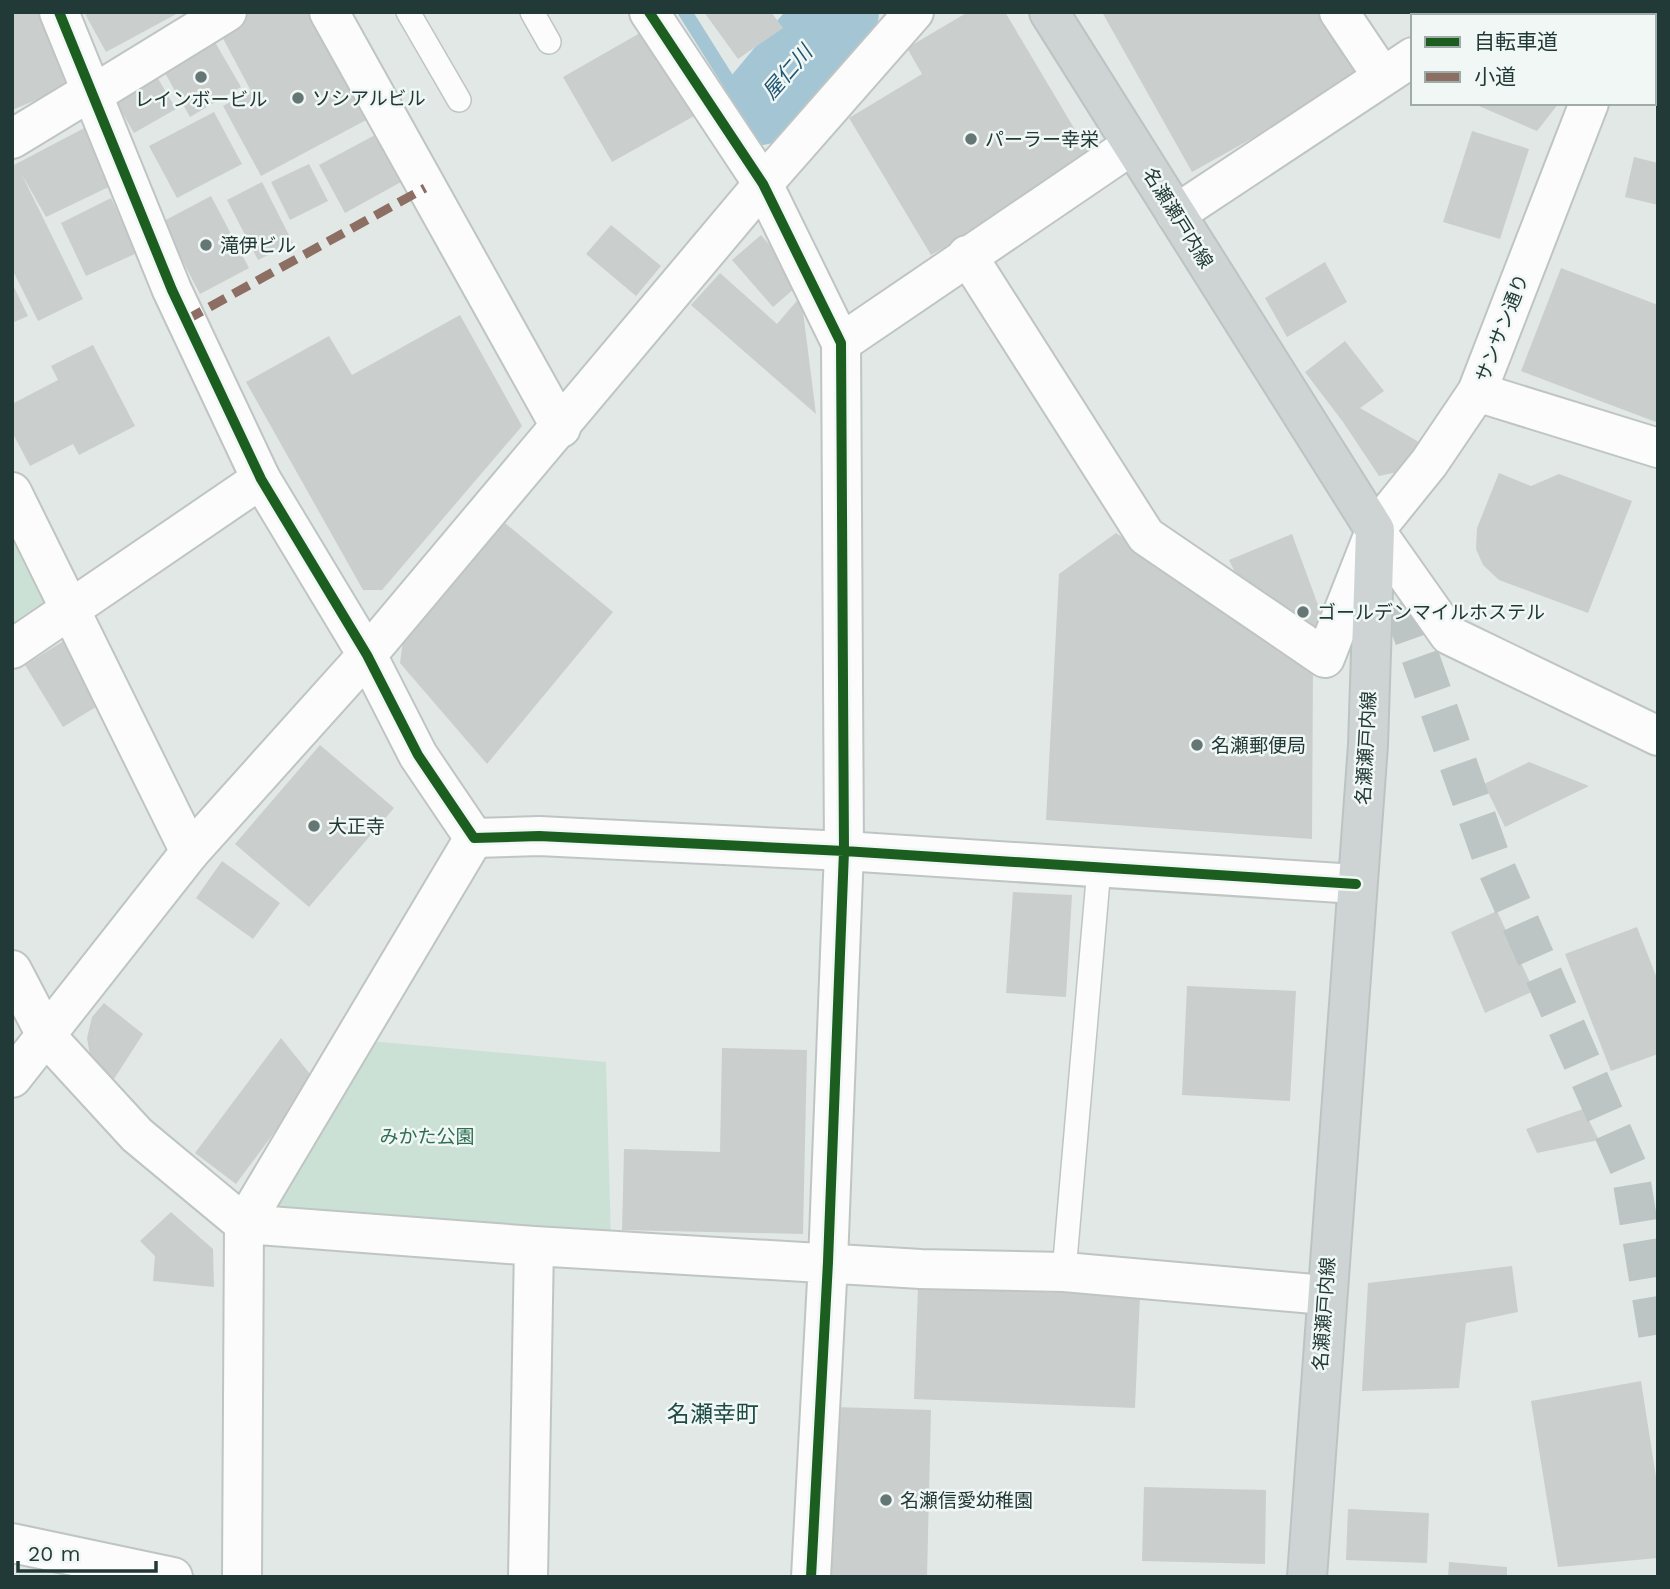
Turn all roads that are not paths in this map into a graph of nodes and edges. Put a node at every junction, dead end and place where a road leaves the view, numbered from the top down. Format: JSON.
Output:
{"nodes":[{"id":1,"x":59,"y":12,"type":"edge"},
{"id":2,"x":227,"y":12,"type":"edge"},
{"id":3,"x":329,"y":12,"type":"edge"},
{"id":4,"x":408,"y":12,"type":"edge"},
{"id":5,"x":532,"y":12,"type":"edge"},
{"id":6,"x":649,"y":12,"type":"edge"},
{"id":7,"x":914,"y":12,"type":"edge"},
{"id":8,"x":1049,"y":12,"type":"edge"},
{"id":9,"x":1339,"y":12,"type":"edge"},
{"id":10,"x":549,"y":42,"type":"dead end"},
{"id":11,"x":1398,"y":67,"type":"edge"},
{"id":12,"x":91,"y":91,"type":"junction"},
{"id":13,"x":459,"y":100,"type":"dead end"},
{"id":14,"x":1589,"y":105,"type":"edge"},
{"id":15,"x":12,"y":139,"type":"edge"},
{"id":16,"x":1132,"y":145,"type":"junction"},
{"id":17,"x":763,"y":184,"type":"junction"},
{"id":18,"x":1176,"y":214,"type":"junction"},
{"id":19,"x":967,"y":255,"type":"junction"},
{"id":20,"x":841,"y":343,"type":"junction"},
{"id":21,"x":1477,"y":392,"type":"junction"},
{"id":22,"x":561,"y":428,"type":"junction"},
{"id":23,"x":1658,"y":448,"type":"edge"},
{"id":24,"x":261,"y":479,"type":"junction"},
{"id":25,"x":12,"y":492,"type":"edge"},
{"id":26,"x":1375,"y":530,"type":"junction"},
{"id":27,"x":70,"y":607,"type":"junction"},
{"id":28,"x":12,"y":649,"type":"edge"},
{"id":29,"x":367,"y":654,"type":"junction"},
{"id":30,"x":1658,"y":736,"type":"edge"},
{"id":31,"x":474,"y":838,"type":"junction"},
{"id":32,"x":844,"y":851,"type":"junction"},
{"id":33,"x":190,"y":852,"type":"junction"},
{"id":34,"x":1098,"y":867,"type":"junction"},
{"id":35,"x":1356,"y":884,"type":"junction"},
{"id":36,"x":12,"y":970,"type":"edge"},
{"id":37,"x":47,"y":1037,"type":"junction"},
{"id":38,"x":12,"y":1078,"type":"edge"},
{"id":39,"x":244,"y":1224,"type":"junction"},
{"id":40,"x":534,"y":1246,"type":"junction"},
{"id":41,"x":828,"y":1262,"type":"junction"},
{"id":42,"x":1064,"y":1272,"type":"junction"},
{"id":43,"x":1325,"y":1295,"type":"junction"},
{"id":44,"x":12,"y":1543,"type":"edge"},
{"id":45,"x":173,"y":1577,"type":"edge"},
{"id":46,"x":242,"y":1577,"type":"edge"},
{"id":47,"x":528,"y":1577,"type":"edge"},
{"id":48,"x":810,"y":1577,"type":"edge"},
{"id":49,"x":1307,"y":1577,"type":"edge"}],
"edges":[{"from":1,"to":12,"type":"street"},
{"from":2,"to":12,"type":"street"},
{"from":3,"to":22,"type":"street"},
{"from":4,"to":13,"type":"lane"},
{"from":5,"to":10,"type":"lane"},
{"from":6,"to":17,"type":"street"},
{"from":7,"to":17,"type":"street"},
{"from":8,"to":16,"type":"main road","name":"名瀬瀬戸内線"},
{"from":9,"to":11,"type":"street"},
{"from":11,"to":18,"type":"street"},
{"from":12,"to":15,"type":"street"},
{"from":12,"to":24,"type":"street"},
{"from":14,"to":21,"type":"street","name":"サンサン通り"},
{"from":16,"to":18,"type":"main road","name":"名瀬瀬戸内線"},
{"from":16,"to":19,"type":"street"},
{"from":17,"to":20,"type":"street"},
{"from":17,"to":22,"type":"street"},
{"from":18,"to":26,"type":"main road","name":"名瀬瀬戸内線"},
{"from":19,"to":20,"type":"street"},
{"from":19,"to":26,"type":"street","name":"サンサン通り"},
{"from":20,"to":32,"type":"street"},
{"from":21,"to":23,"type":"street"},
{"from":21,"to":26,"type":"street","name":"サンサン通り"},
{"from":22,"to":29,"type":"street"},
{"from":24,"to":27,"type":"street"},
{"from":24,"to":29,"type":"street"},
{"from":25,"to":27,"type":"street"},
{"from":26,"to":30,"type":"street"},
{"from":26,"to":35,"type":"main road","name":"名瀬瀬戸内線"},
{"from":27,"to":28,"type":"street"},
{"from":27,"to":33,"type":"street"},
{"from":29,"to":31,"type":"street"},
{"from":29,"to":33,"type":"street"},
{"from":31,"to":32,"type":"street"},
{"from":31,"to":39,"type":"street"},
{"from":32,"to":34,"type":"street"},
{"from":32,"to":41,"type":"street"},
{"from":33,"to":37,"type":"street"},
{"from":34,"to":35,"type":"street"},
{"from":34,"to":42,"type":"lane"},
{"from":35,"to":43,"type":"main road","name":"名瀬瀬戸内線"},
{"from":36,"to":37,"type":"street"},
{"from":37,"to":38,"type":"street"},
{"from":37,"to":39,"type":"street"},
{"from":39,"to":40,"type":"street"},
{"from":39,"to":46,"type":"street"},
{"from":40,"to":41,"type":"street"},
{"from":40,"to":47,"type":"street"},
{"from":41,"to":42,"type":"street"},
{"from":41,"to":48,"type":"street"},
{"from":42,"to":43,"type":"street"},
{"from":43,"to":49,"type":"main road","name":"名瀬瀬戸内線"},
{"from":44,"to":45,"type":"street"}]}
